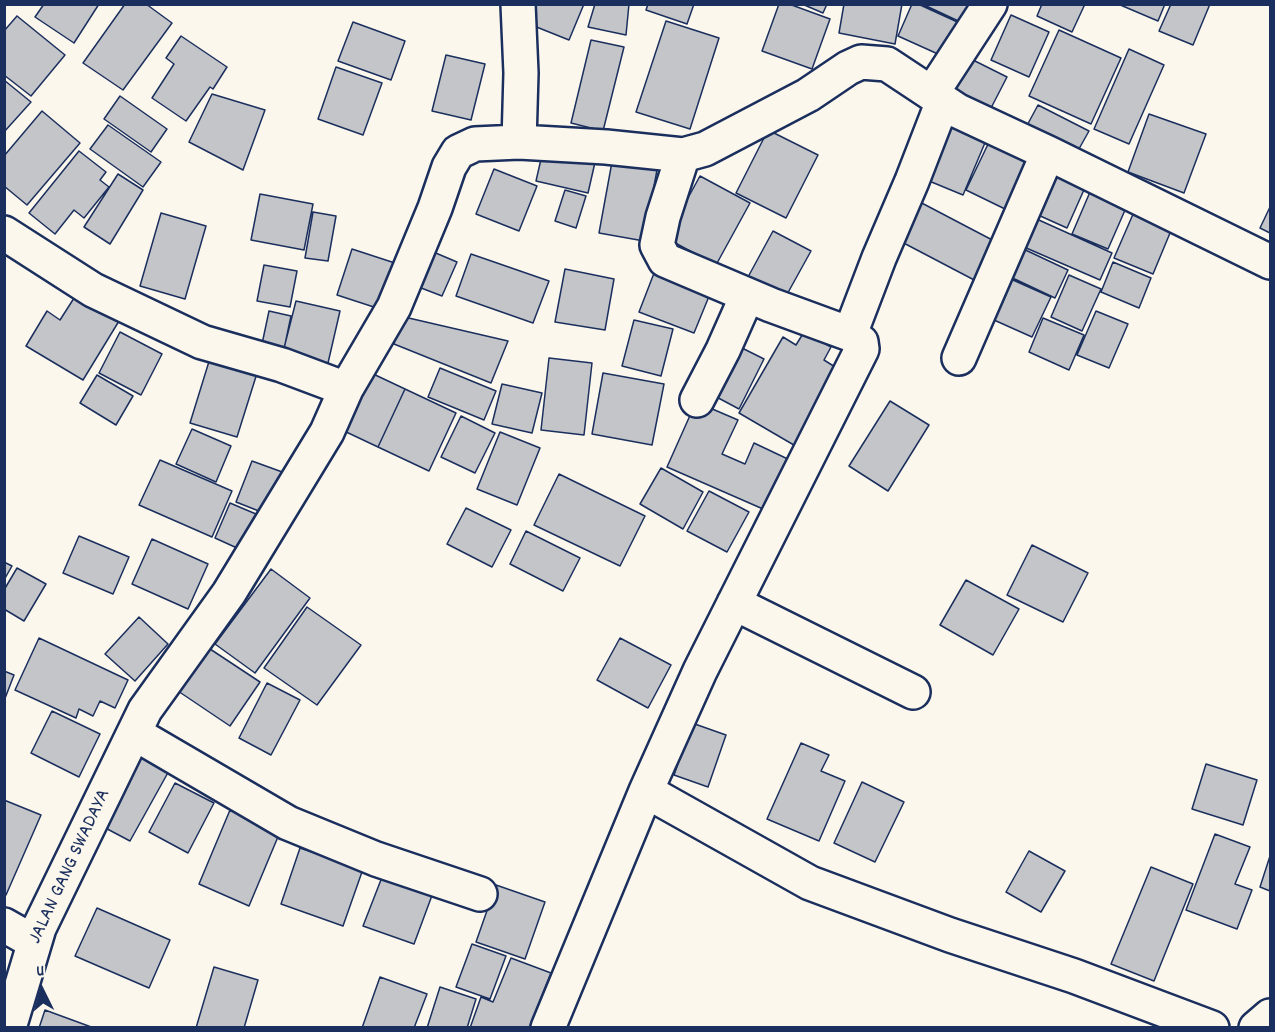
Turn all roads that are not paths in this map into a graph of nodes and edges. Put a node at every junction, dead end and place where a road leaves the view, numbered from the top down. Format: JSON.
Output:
{"nodes":[{"id":1,"x":518,"y":4,"type":"edge"},
{"id":2,"x":990,"y":4,"type":"edge"},
{"id":3,"x":938,"y":97,"type":"junction"},
{"id":4,"x":519,"y":142,"type":"junction"},
{"id":5,"x":1048,"y":153,"type":"junction"},
{"id":6,"x":683,"y":154,"type":"junction"},
{"id":7,"x":4,"y":233,"type":"edge"},
{"id":8,"x":1270,"y":262,"type":"edge"},
{"id":9,"x":747,"y":296,"type":"junction"},
{"id":10,"x":850,"y":334,"type":"junction"},
{"id":11,"x":959,"y":358,"type":"dead end"},
{"id":12,"x":346,"y":389,"type":"junction"},
{"id":13,"x":697,"y":400,"type":"dead end"},
{"id":14,"x":734,"y":603,"type":"junction"},
{"id":15,"x":913,"y":692,"type":"dead end"},
{"id":16,"x":140,"y":722,"type":"junction"},
{"id":17,"x":646,"y":791,"type":"junction"},
{"id":18,"x":480,"y":894,"type":"dead end"},
{"id":19,"x":4,"y":925,"type":"edge"},
{"id":20,"x":34,"y":942,"type":"junction"},
{"id":21,"x":1270,"y":1016,"type":"edge"},
{"id":22,"x":9,"y":1028,"type":"edge"},
{"id":23,"x":548,"y":1028,"type":"edge"},
{"id":24,"x":1212,"y":1028,"type":"edge"},
{"id":25,"x":1256,"y":1028,"type":"edge"}],
"edges":[{"from":1,"to":4,"type":"street"},
{"from":2,"to":3,"type":"street"},
{"from":3,"to":5,"type":"street"},
{"from":3,"to":6,"type":"street"},
{"from":3,"to":10,"type":"street"},
{"from":4,"to":6,"type":"street","name":"JALAN GANG SWADAYA"},
{"from":4,"to":12,"type":"street","name":"JALAN GANG SWADAYA"},
{"from":5,"to":8,"type":"street"},
{"from":5,"to":11,"type":"street"},
{"from":6,"to":9,"type":"street"},
{"from":7,"to":12,"type":"street"},
{"from":9,"to":10,"type":"street"},
{"from":9,"to":13,"type":"street"},
{"from":10,"to":14,"type":"street"},
{"from":12,"to":16,"type":"street","name":"JALAN GANG SWADAYA"},
{"from":14,"to":15,"type":"street"},
{"from":14,"to":17,"type":"street"},
{"from":16,"to":18,"type":"street"},
{"from":16,"to":20,"type":"street","name":"JALAN GANG SWADAYA"},
{"from":17,"to":23,"type":"street"},
{"from":17,"to":24,"type":"street"},
{"from":19,"to":20,"type":"street"},
{"from":20,"to":22,"type":"street","name":"JALAN GANG SWADAYA"},
{"from":21,"to":25,"type":"street"}]}
